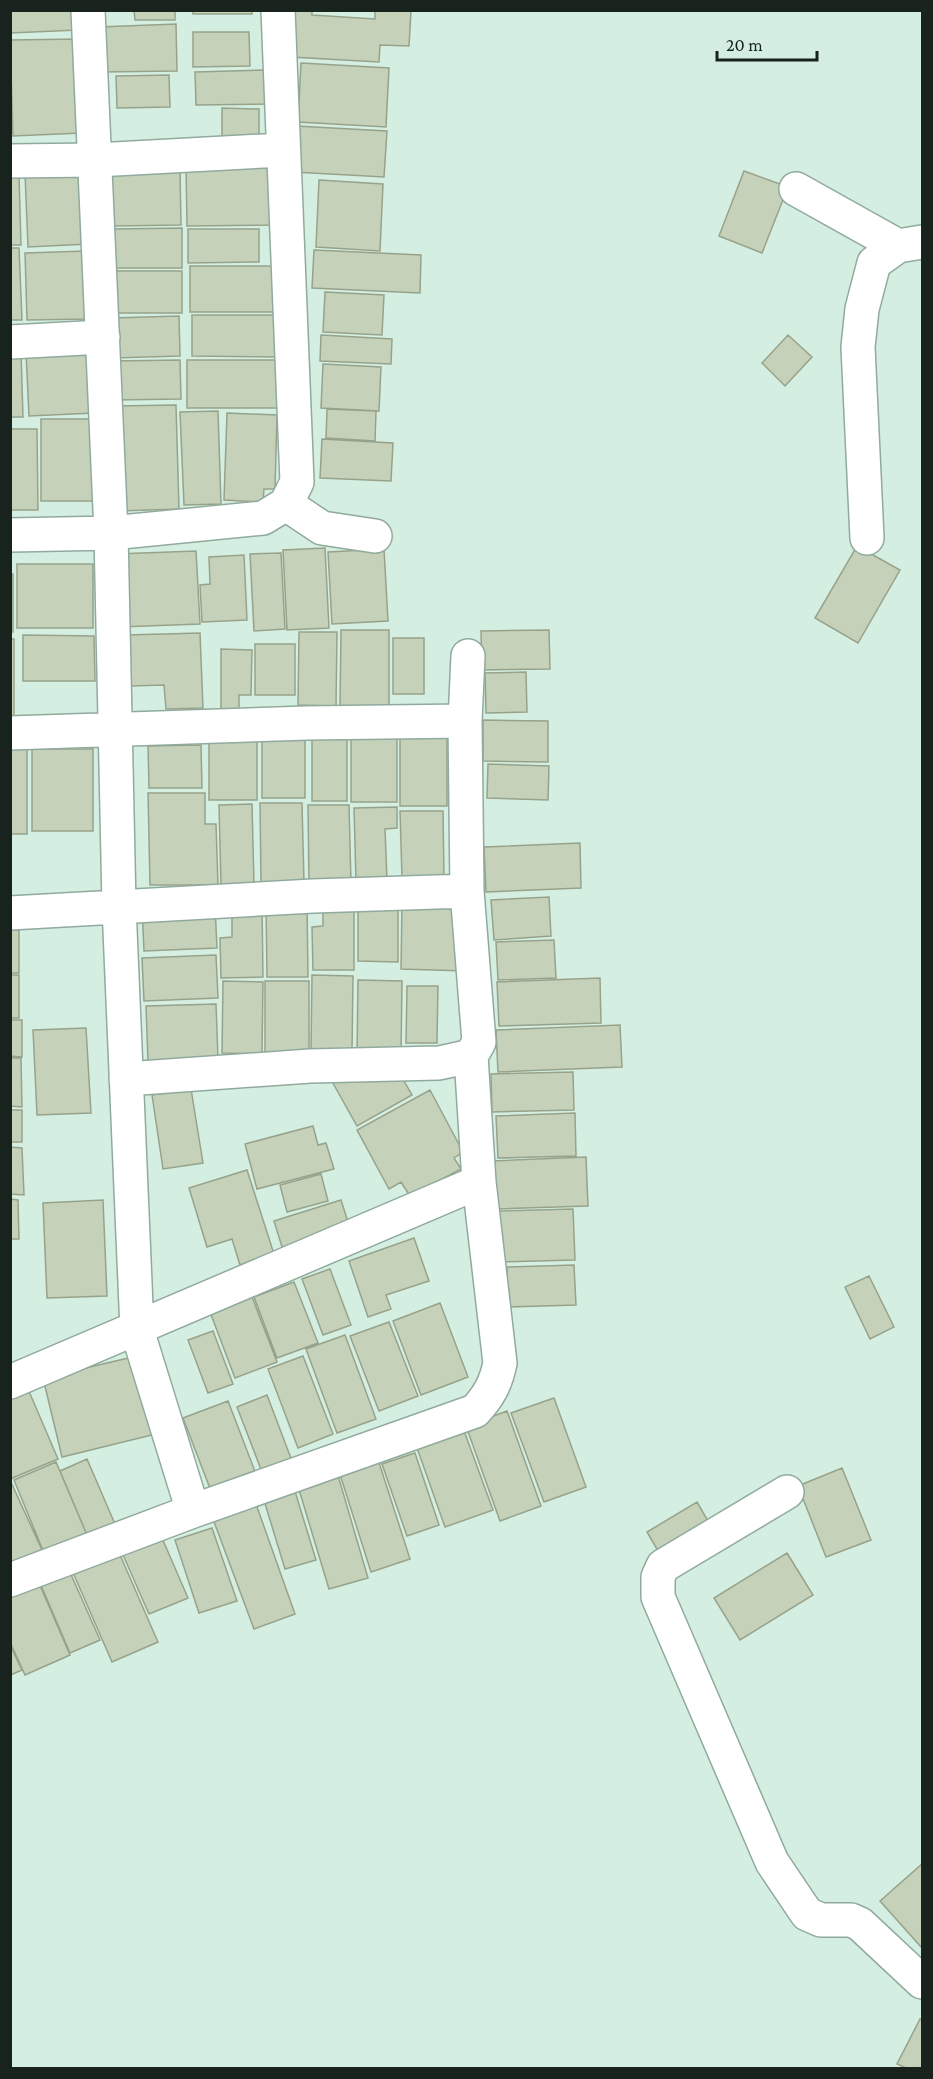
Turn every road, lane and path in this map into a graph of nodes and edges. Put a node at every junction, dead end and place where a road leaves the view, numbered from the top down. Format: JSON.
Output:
{"nodes":[{"id":1,"x":88,"y":10,"type":"edge"},
{"id":2,"x":278,"y":10,"type":"edge"},
{"id":3,"x":282,"y":150,"type":"junction"},
{"id":4,"x":96,"y":160,"type":"junction"},
{"id":5,"x":10,"y":161,"type":"edge"},
{"id":6,"x":796,"y":189,"type":"dead end"},
{"id":7,"x":910,"y":244,"type":"edge"},
{"id":8,"x":102,"y":337,"type":"junction"},
{"id":9,"x":10,"y":342,"type":"edge"},
{"id":10,"x":286,"y":504,"type":"junction"},
{"id":11,"x":111,"y":533,"type":"junction"},
{"id":12,"x":10,"y":536,"type":"edge"},
{"id":13,"x":375,"y":536,"type":"dead end"},
{"id":14,"x":867,"y":538,"type":"dead end"},
{"id":15,"x":468,"y":656,"type":"dead end"},
{"id":16,"x":465,"y":721,"type":"junction"},
{"id":17,"x":113,"y":730,"type":"junction"},
{"id":18,"x":10,"y":734,"type":"edge"},
{"id":19,"x":467,"y":891,"type":"junction"},
{"id":20,"x":119,"y":906,"type":"junction"},
{"id":21,"x":10,"y":913,"type":"edge"},
{"id":22,"x":471,"y":1056,"type":"junction"},
{"id":23,"x":126,"y":1079,"type":"junction"},
{"id":24,"x":479,"y":1182,"type":"junction"},
{"id":25,"x":137,"y":1330,"type":"junction"},
{"id":26,"x":10,"y":1382,"type":"edge"},
{"id":27,"x":787,"y":1492,"type":"dead end"},
{"id":28,"x":193,"y":1511,"type":"junction"},
{"id":29,"x":10,"y":1580,"type":"edge"},
{"id":30,"x":922,"y":1982,"type":"edge"}],
"edges":[{"from":1,"to":4,"type":"street"},
{"from":2,"to":3,"type":"street"},
{"from":3,"to":4,"type":"street"},
{"from":3,"to":10,"type":"street"},
{"from":4,"to":5,"type":"street"},
{"from":4,"to":8,"type":"street"},
{"from":6,"to":7,"type":"street"},
{"from":7,"to":14,"type":"street"},
{"from":8,"to":9,"type":"street"},
{"from":8,"to":11,"type":"street"},
{"from":10,"to":11,"type":"street"},
{"from":10,"to":13,"type":"street"},
{"from":11,"to":12,"type":"street"},
{"from":11,"to":17,"type":"street"},
{"from":15,"to":16,"type":"street"},
{"from":16,"to":17,"type":"street"},
{"from":16,"to":19,"type":"street"},
{"from":17,"to":18,"type":"street"},
{"from":17,"to":20,"type":"street"},
{"from":19,"to":20,"type":"street"},
{"from":19,"to":22,"type":"street"},
{"from":20,"to":21,"type":"street"},
{"from":20,"to":23,"type":"street"},
{"from":22,"to":23,"type":"street"},
{"from":22,"to":24,"type":"street"},
{"from":23,"to":25,"type":"street"},
{"from":24,"to":25,"type":"street"},
{"from":24,"to":28,"type":"street"},
{"from":25,"to":26,"type":"street"},
{"from":25,"to":28,"type":"street"},
{"from":27,"to":30,"type":"street"},
{"from":28,"to":29,"type":"street"}]}
